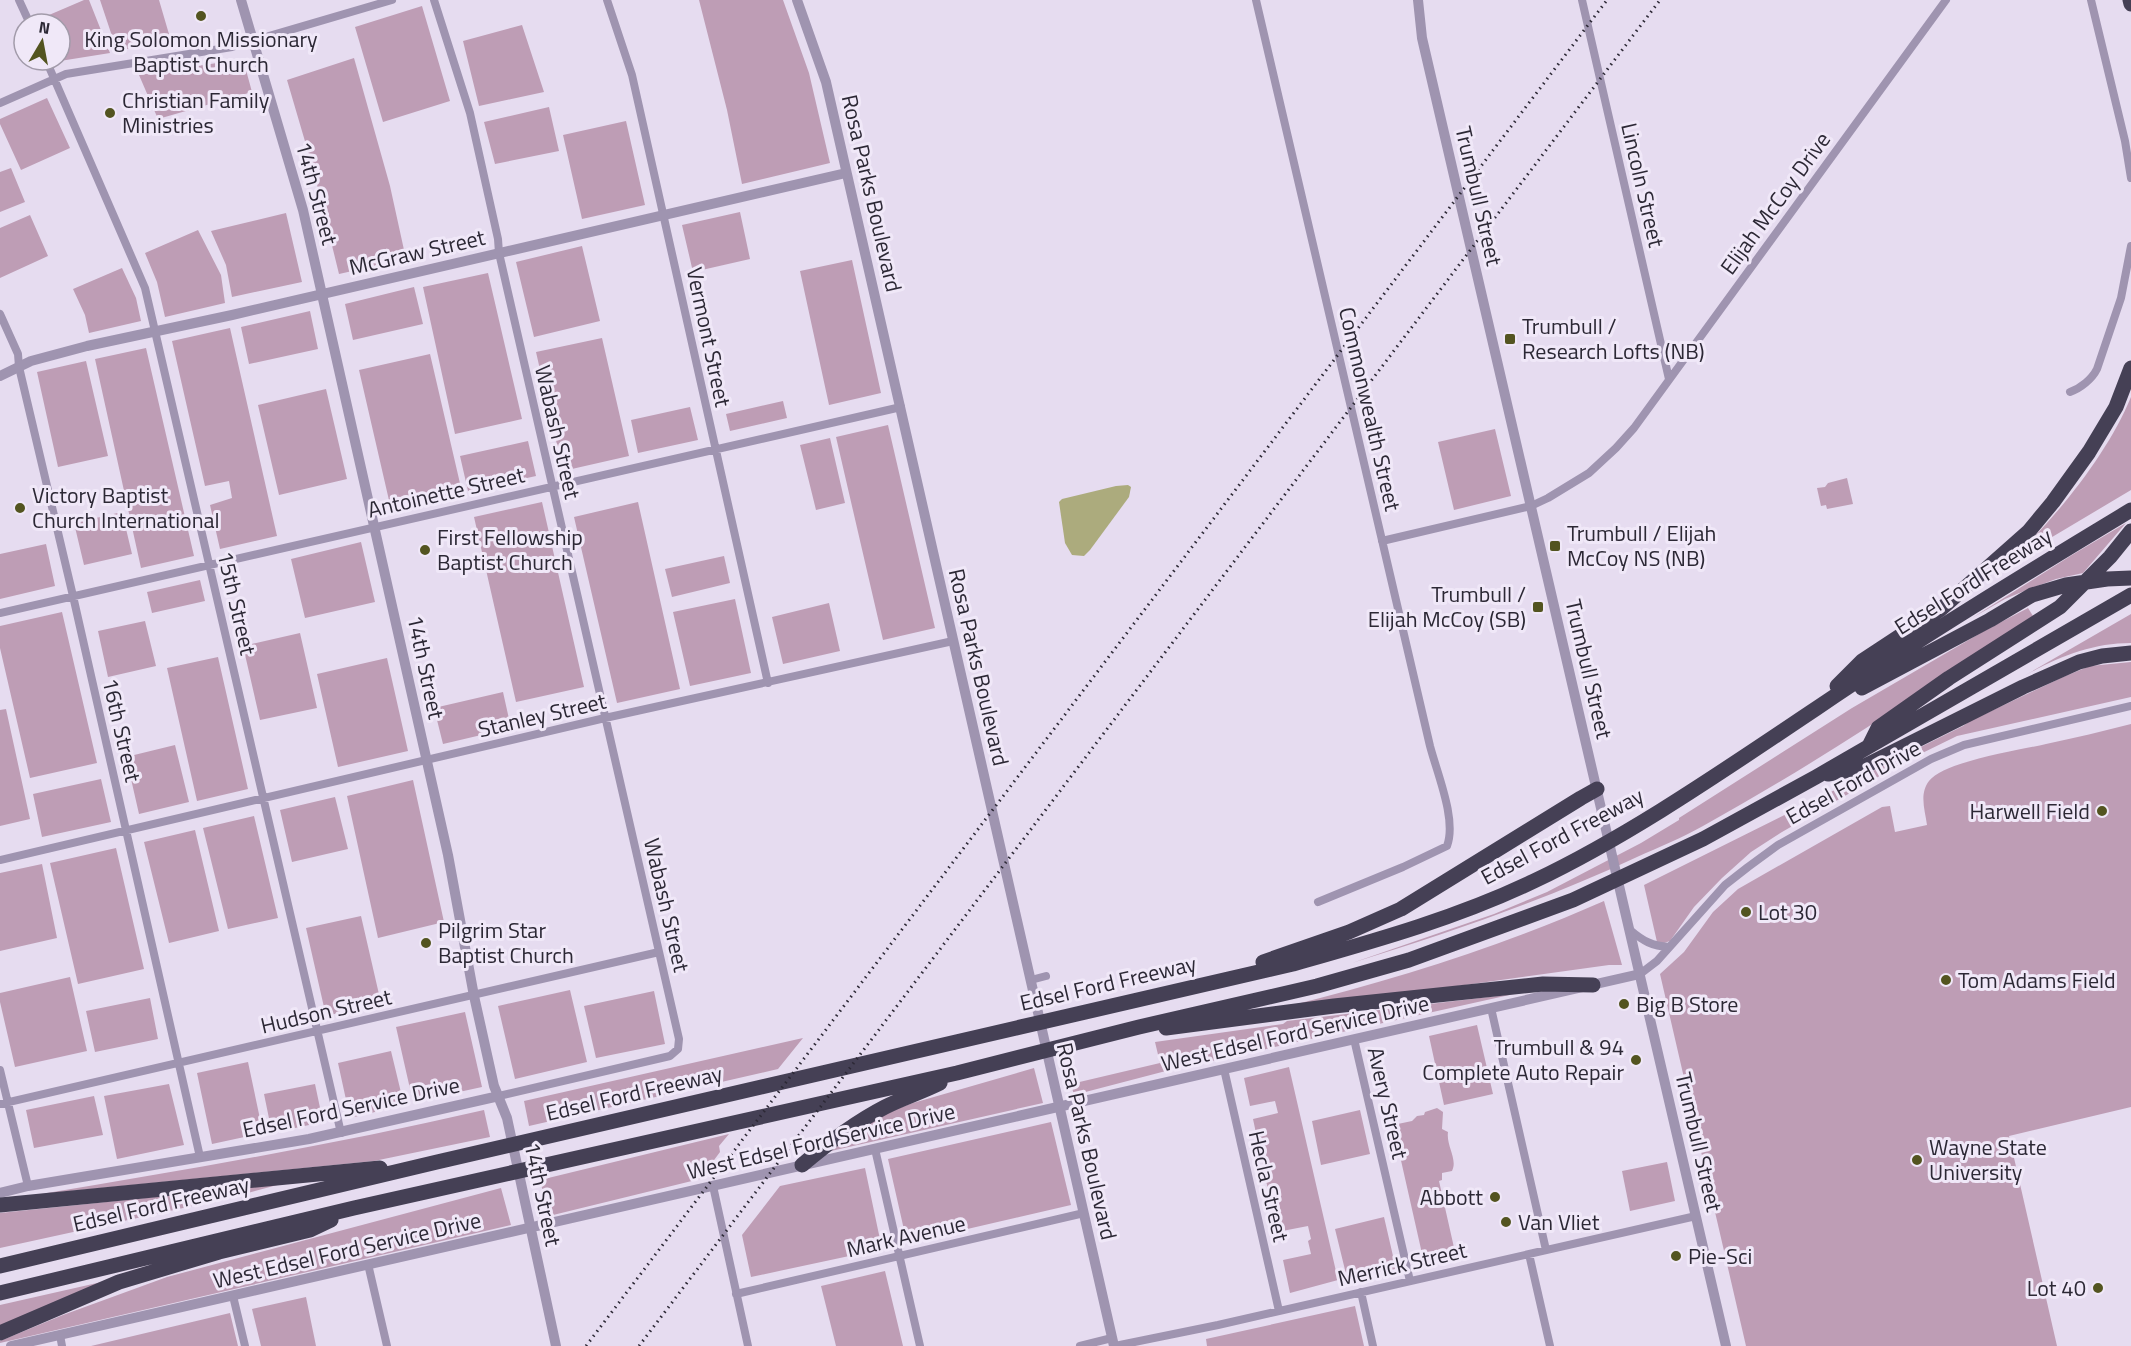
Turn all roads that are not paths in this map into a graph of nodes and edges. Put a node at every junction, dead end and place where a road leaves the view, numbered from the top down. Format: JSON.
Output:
{"nodes":[{"id":1,"x":241,"y":0,"type":"edge"},
{"id":2,"x":392,"y":0,"type":"edge"},
{"id":3,"x":434,"y":0,"type":"edge"},
{"id":4,"x":608,"y":0,"type":"edge"},
{"id":5,"x":797,"y":0,"type":"edge"},
{"id":6,"x":1256,"y":0,"type":"edge"},
{"id":7,"x":1418,"y":0,"type":"edge"},
{"id":8,"x":1582,"y":0,"type":"edge"},
{"id":9,"x":1946,"y":0,"type":"edge"},
{"id":10,"x":2091,"y":0,"type":"edge"},
{"id":11,"x":254,"y":41,"type":"junction"},
{"id":12,"x":51,"y":72,"type":"edge"},
{"id":13,"x":54,"y":79,"type":"junction"},
{"id":14,"x":0,"y":103,"type":"edge"},
{"id":15,"x":846,"y":173,"type":"junction"},
{"id":16,"x":2131,"y":178,"type":"edge"},
{"id":17,"x":664,"y":216,"type":"junction"},
{"id":18,"x":2131,"y":246,"type":"edge"},
{"id":19,"x":499,"y":253,"type":"junction"},
{"id":20,"x":322,"y":294,"type":"junction"},
{"id":21,"x":0,"y":315,"type":"edge"},
{"id":22,"x":156,"y":332,"type":"junction"},
{"id":23,"x":19,"y":367,"type":"junction"},
{"id":24,"x":2131,"y":368,"type":"edge"},
{"id":25,"x":0,"y":376,"type":"edge"},
{"id":26,"x":1669,"y":379,"type":"junction"},
{"id":27,"x":2070,"y":392,"type":"dead end"},
{"id":28,"x":901,"y":407,"type":"junction"},
{"id":29,"x":715,"y":449,"type":"junction"},
{"id":30,"x":552,"y":487,"type":"junction"},
{"id":31,"x":1531,"y":506,"type":"junction"},
{"id":32,"x":2131,"y":510,"type":"edge"},
{"id":33,"x":376,"y":527,"type":"junction"},
{"id":34,"x":2131,"y":531,"type":"edge"},
{"id":35,"x":1382,"y":541,"type":"junction"},
{"id":36,"x":210,"y":565,"type":"junction"},
{"id":37,"x":2131,"y":578,"type":"edge"},
{"id":38,"x":2131,"y":595,"type":"edge"},
{"id":39,"x":73,"y":596,"type":"junction"},
{"id":40,"x":0,"y":613,"type":"edge"},
{"id":41,"x":953,"y":641,"type":"junction"},
{"id":42,"x":2131,"y":653,"type":"edge"},
{"id":43,"x":768,"y":683,"type":"junction"},
{"id":44,"x":2131,"y":706,"type":"edge"},
{"id":45,"x":1816,"y":708,"type":"junction"},
{"id":46,"x":605,"y":718,"type":"junction"},
{"id":47,"x":1790,"y":726,"type":"junction"},
{"id":48,"x":1869,"y":746,"type":"junction"},
{"id":49,"x":427,"y":761,"type":"junction"},
{"id":50,"x":1816,"y":777,"type":"junction"},
{"id":51,"x":1597,"y":789,"type":"junction"},
{"id":52,"x":264,"y":798,"type":"junction"},
{"id":53,"x":126,"y":831,"type":"junction"},
{"id":54,"x":0,"y":860,"type":"edge"},
{"id":55,"x":1318,"y":902,"type":"dead end"},
{"id":56,"x":1630,"y":930,"type":"junction"},
{"id":57,"x":1669,"y":947,"type":"junction"},
{"id":58,"x":659,"y":951,"type":"junction"},
{"id":59,"x":1640,"y":974,"type":"junction"},
{"id":60,"x":1046,"y":976,"type":"dead end"},
{"id":61,"x":1030,"y":980,"type":"junction"},
{"id":62,"x":1214,"y":981,"type":"junction"},
{"id":63,"x":1593,"y":985,"type":"junction"},
{"id":64,"x":474,"y":996,"type":"junction"},
{"id":65,"x":1491,"y":1008,"type":"junction"},
{"id":66,"x":1139,"y":1027,"type":"junction"},
{"id":67,"x":317,"y":1031,"type":"junction"},
{"id":68,"x":1354,"y":1039,"type":"junction"},
{"id":69,"x":678,"y":1049,"type":"joint"},
{"id":70,"x":178,"y":1063,"type":"junction"},
{"id":71,"x":1224,"y":1069,"type":"junction"},
{"id":72,"x":0,"y":1070,"type":"edge"},
{"id":73,"x":957,"y":1072,"type":"junction"},
{"id":74,"x":499,"y":1096,"type":"junction"},
{"id":75,"x":4,"y":1104,"type":"edge"},
{"id":76,"x":1060,"y":1106,"type":"junction"},
{"id":77,"x":341,"y":1133,"type":"junction"},
{"id":78,"x":875,"y":1149,"type":"junction"},
{"id":79,"x":200,"y":1157,"type":"junction"},
{"id":80,"x":436,"y":1162,"type":"junction"},
{"id":81,"x":802,"y":1165,"type":"junction"},
{"id":82,"x":28,"y":1186,"type":"junction"},
{"id":83,"x":713,"y":1186,"type":"junction"},
{"id":84,"x":0,"y":1193,"type":"edge"},
{"id":85,"x":0,"y":1205,"type":"edge"},
{"id":86,"x":354,"y":1208,"type":"junction"},
{"id":87,"x":1084,"y":1213,"type":"junction"},
{"id":88,"x":1696,"y":1216,"type":"junction"},
{"id":89,"x":531,"y":1228,"type":"junction"},
{"id":90,"x":1546,"y":1250,"type":"junction"},
{"id":91,"x":1529,"y":1254,"type":"junction"},
{"id":92,"x":900,"y":1256,"type":"junction"},
{"id":93,"x":368,"y":1264,"type":"junction"},
{"id":94,"x":0,"y":1266,"type":"edge"},
{"id":95,"x":1410,"y":1281,"type":"junction"},
{"id":96,"x":1361,"y":1292,"type":"junction"},
{"id":97,"x":0,"y":1293,"type":"edge"},
{"id":98,"x":736,"y":1293,"type":"junction"},
{"id":99,"x":233,"y":1296,"type":"junction"},
{"id":100,"x":1279,"y":1311,"type":"junction"},
{"id":101,"x":0,"y":1333,"type":"edge"},
{"id":102,"x":61,"y":1340,"type":"edge"},
{"id":103,"x":1114,"y":1343,"type":"edge"},
{"id":104,"x":11,"y":1346,"type":"edge"},
{"id":105,"x":245,"y":1346,"type":"edge"},
{"id":106,"x":387,"y":1346,"type":"edge"},
{"id":107,"x":556,"y":1346,"type":"edge"},
{"id":108,"x":748,"y":1346,"type":"edge"},
{"id":109,"x":920,"y":1346,"type":"edge"},
{"id":110,"x":1080,"y":1346,"type":"edge"},
{"id":111,"x":1373,"y":1346,"type":"edge"},
{"id":112,"x":1550,"y":1346,"type":"edge"},
{"id":113,"x":1726,"y":1346,"type":"edge"}],
"edges":[{"from":1,"to":11,"type":"street","name":"14th Street"},
{"from":2,"to":11,"type":"street"},
{"from":3,"to":19,"type":"street","name":"Wabash Street"},
{"from":4,"to":17,"type":"street","name":"Vermont Street"},
{"from":5,"to":15,"type":"street","name":"Rosa Parks Boulevard"},
{"from":6,"to":35,"type":"street","name":"Commonwealth Street"},
{"from":7,"to":31,"type":"street","name":"Trumbull Street"},
{"from":8,"to":26,"type":"street","name":"Lincoln Street"},
{"from":9,"to":26,"type":"street","name":"Elijah McCoy Drive"},
{"from":10,"to":16,"type":"street"},
{"from":11,"to":13,"type":"street"},
{"from":11,"to":20,"type":"street","name":"14th Street"},
{"from":12,"to":13,"type":"street","name":"15th Street"},
{"from":13,"to":14,"type":"street"},
{"from":13,"to":22,"type":"street","name":"15th Street"},
{"from":15,"to":17,"type":"street","name":"McGraw Street"},
{"from":15,"to":28,"type":"street","name":"Rosa Parks Boulevard"},
{"from":17,"to":19,"type":"street","name":"McGraw Street"},
{"from":17,"to":29,"type":"street","name":"Vermont Street"},
{"from":18,"to":27,"type":"street"},
{"from":19,"to":20,"type":"street","name":"McGraw Street"},
{"from":19,"to":30,"type":"street","name":"Wabash Street"},
{"from":20,"to":22,"type":"street","name":"McGraw Street"},
{"from":20,"to":33,"type":"street","name":"14th Street"},
{"from":21,"to":23,"type":"street","name":"16th Street"},
{"from":22,"to":23,"type":"street","name":"McGraw Street"},
{"from":22,"to":36,"type":"street","name":"15th Street"},
{"from":23,"to":25,"type":"street","name":"McGraw Street"},
{"from":23,"to":39,"type":"street","name":"16th Street"},
{"from":24,"to":45,"type":"highway"},
{"from":26,"to":31,"type":"street","name":"Elijah McCoy Drive"},
{"from":28,"to":29,"type":"street","name":"Antoinette Street"},
{"from":28,"to":41,"type":"street","name":"Rosa Parks Boulevard"},
{"from":29,"to":30,"type":"street","name":"Antoinette Street"},
{"from":29,"to":43,"type":"street","name":"Vermont Street"},
{"from":30,"to":33,"type":"street","name":"Antoinette Street"},
{"from":30,"to":46,"type":"street","name":"Wabash Street"},
{"from":31,"to":35,"type":"street"},
{"from":31,"to":51,"type":"street","name":"Trumbull Street"},
{"from":32,"to":45,"type":"highway","name":"Edsel Ford Freeway"},
{"from":33,"to":36,"type":"street","name":"Antoinette Street"},
{"from":33,"to":49,"type":"street","name":"14th Street"},
{"from":34,"to":48,"type":"highway"},
{"from":35,"to":55,"type":"street","name":"Commonwealth Street"},
{"from":36,"to":39,"type":"street","name":"Antoinette Street"},
{"from":36,"to":52,"type":"street","name":"15th Street"},
{"from":37,"to":47,"type":"highway"},
{"from":38,"to":48,"type":"highway"},
{"from":39,"to":40,"type":"street","name":"Antoinette Street"},
{"from":39,"to":53,"type":"street","name":"16th Street"},
{"from":41,"to":43,"type":"street","name":"Stanley Street"},
{"from":41,"to":61,"type":"street","name":"Rosa Parks Boulevard"},
{"from":42,"to":50,"type":"highway"},
{"from":43,"to":46,"type":"street","name":"Stanley Street"},
{"from":44,"to":57,"type":"street","name":"Edsel Ford Drive"},
{"from":45,"to":47,"type":"highway","name":"Edsel Ford Freeway"},
{"from":46,"to":49,"type":"street","name":"Stanley Street"},
{"from":46,"to":58,"type":"street","name":"Wabash Street"},
{"from":47,"to":62,"type":"highway","name":"Edsel Ford Freeway"},
{"from":48,"to":50,"type":"highway"},
{"from":49,"to":52,"type":"street","name":"Stanley Street"},
{"from":49,"to":64,"type":"street","name":"14th Street"},
{"from":50,"to":66,"type":"highway"},
{"from":51,"to":56,"type":"street","name":"Trumbull Street"},
{"from":51,"to":62,"type":"highway"},
{"from":52,"to":53,"type":"street","name":"Stanley Street"},
{"from":52,"to":67,"type":"street","name":"15th Street"},
{"from":53,"to":54,"type":"street","name":"Stanley Street"},
{"from":53,"to":70,"type":"street","name":"16th Street"},
{"from":56,"to":57,"type":"street"},
{"from":56,"to":59,"type":"street","name":"Trumbull Street"},
{"from":57,"to":59,"type":"street","name":"Edsel Ford Drive"},
{"from":58,"to":64,"type":"street","name":"Hudson Street"},
{"from":58,"to":69,"type":"street","name":"Wabash Street"},
{"from":59,"to":63,"type":"street","name":"West Edsel Ford Service Drive"},
{"from":59,"to":88,"type":"street","name":"Trumbull Street"},
{"from":60,"to":61,"type":"street"},
{"from":61,"to":76,"type":"street","name":"Rosa Parks Boulevard"},
{"from":62,"to":80,"type":"highway","name":"Edsel Ford Freeway"},
{"from":63,"to":65,"type":"street","name":"West Edsel Ford Service Drive"},
{"from":63,"to":66,"type":"highway"},
{"from":64,"to":67,"type":"street","name":"Hudson Street"},
{"from":64,"to":74,"type":"street","name":"14th Street"},
{"from":65,"to":68,"type":"street","name":"West Edsel Ford Service Drive"},
{"from":65,"to":90,"type":"street"},
{"from":66,"to":73,"type":"highway"},
{"from":67,"to":70,"type":"street","name":"Hudson Street"},
{"from":67,"to":77,"type":"street","name":"15th Street"},
{"from":68,"to":71,"type":"street","name":"West Edsel Ford Service Drive"},
{"from":68,"to":95,"type":"street","name":"Avery Street"},
{"from":69,"to":74,"type":"street","name":"Edsel Ford Service Drive"},
{"from":70,"to":75,"type":"street","name":"Hudson Street"},
{"from":70,"to":79,"type":"street","name":"16th Street"},
{"from":71,"to":76,"type":"street","name":"West Edsel Ford Service Drive"},
{"from":71,"to":100,"type":"street","name":"Hecla Street"},
{"from":72,"to":75,"type":"street"},
{"from":73,"to":81,"type":"highway"},
{"from":73,"to":86,"type":"highway"},
{"from":74,"to":77,"type":"street","name":"Edsel Ford Service Drive"},
{"from":74,"to":89,"type":"street","name":"14th Street"},
{"from":75,"to":82,"type":"street"},
{"from":76,"to":78,"type":"street","name":"West Edsel Ford Service Drive"},
{"from":76,"to":87,"type":"street","name":"Rosa Parks Boulevard"},
{"from":77,"to":79,"type":"street","name":"Edsel Ford Service Drive"},
{"from":78,"to":81,"type":"street","name":"West Edsel Ford Service Drive"},
{"from":78,"to":92,"type":"street"},
{"from":79,"to":82,"type":"street","name":"Edsel Ford Service Drive"},
{"from":80,"to":85,"type":"highway"},
{"from":80,"to":94,"type":"highway","name":"Edsel Ford Freeway"},
{"from":81,"to":83,"type":"street","name":"West Edsel Ford Service Drive"},
{"from":82,"to":84,"type":"street","name":"Edsel Ford Service Drive"},
{"from":83,"to":89,"type":"street","name":"West Edsel Ford Service Drive"},
{"from":83,"to":98,"type":"street"},
{"from":86,"to":97,"type":"highway"},
{"from":86,"to":101,"type":"highway"},
{"from":87,"to":92,"type":"street","name":"Mark Avenue"},
{"from":87,"to":103,"type":"street","name":"Rosa Parks Boulevard"},
{"from":88,"to":90,"type":"street","name":"Merrick Street"},
{"from":88,"to":113,"type":"street","name":"Trumbull Street"},
{"from":89,"to":93,"type":"street","name":"West Edsel Ford Service Drive"},
{"from":89,"to":107,"type":"street","name":"14th Street"},
{"from":90,"to":91,"type":"street","name":"Merrick Street"},
{"from":91,"to":95,"type":"street","name":"Merrick Street"},
{"from":91,"to":112,"type":"street"},
{"from":92,"to":98,"type":"street","name":"Mark Avenue"},
{"from":92,"to":109,"type":"street"},
{"from":93,"to":99,"type":"street","name":"West Edsel Ford Service Drive"},
{"from":93,"to":106,"type":"street"},
{"from":95,"to":96,"type":"street","name":"Merrick Street"},
{"from":96,"to":100,"type":"street","name":"Merrick Street"},
{"from":96,"to":111,"type":"street"},
{"from":98,"to":108,"type":"street"},
{"from":99,"to":102,"type":"street","name":"West Edsel Ford Service Drive"},
{"from":99,"to":105,"type":"street"},
{"from":100,"to":103,"type":"street","name":"Merrick Street"},
{"from":102,"to":104,"type":"street","name":"West Edsel Ford Service Drive"},
{"from":103,"to":110,"type":"street","name":"Merrick Street"}]}
